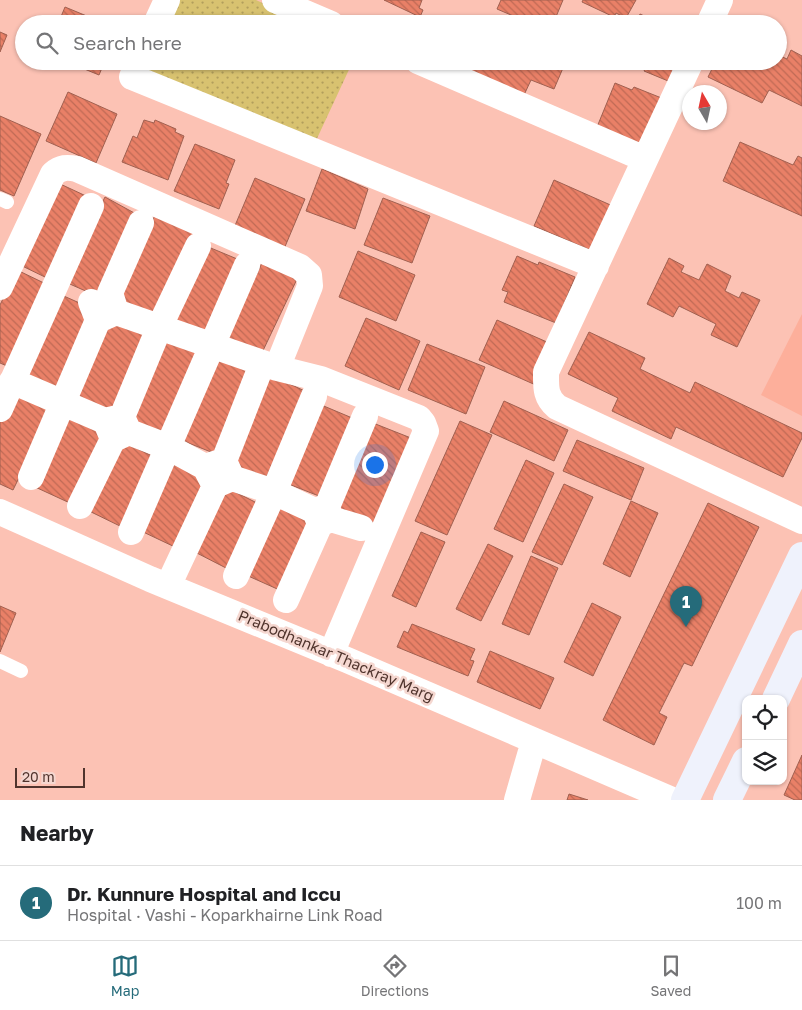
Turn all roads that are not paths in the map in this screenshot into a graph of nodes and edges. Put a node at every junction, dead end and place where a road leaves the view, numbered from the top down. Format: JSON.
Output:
{"nodes":[{"id":1,"x":167,"y":0,"type":"edge"},
{"id":2,"x":276,"y":0,"type":"edge"},
{"id":3,"x":720,"y":0,"type":"edge"},
{"id":4,"x":160,"y":15,"type":"edge"},
{"id":5,"x":310,"y":15,"type":"edge"},
{"id":6,"x":713,"y":15,"type":"edge"},
{"id":7,"x":135,"y":70,"type":"edge"},
{"id":8,"x":439,"y":70,"type":"edge"},
{"id":9,"x":687,"y":70,"type":"edge"},
{"id":10,"x":646,"y":159,"type":"junction"},
{"id":11,"x":91,"y":206,"type":"dead end"},
{"id":12,"x":142,"y":223,"type":"dead end"},
{"id":13,"x":198,"y":246,"type":"dead end"},
{"id":14,"x":247,"y":265,"type":"dead end"},
{"id":15,"x":596,"y":266,"type":"junction"},
{"id":16,"x":56,"y":284,"type":"junction"},
{"id":17,"x":0,"y":287,"type":"edge"},
{"id":18,"x":104,"y":307,"type":"junction"},
{"id":19,"x":159,"y":328,"type":"junction"},
{"id":20,"x":211,"y":346,"type":"junction"},
{"id":21,"x":269,"y":366,"type":"junction"},
{"id":22,"x":12,"y":382,"type":"junction"},
{"id":23,"x":314,"y":396,"type":"dead end"},
{"id":24,"x":63,"y":403,"type":"junction"},
{"id":25,"x":0,"y":409,"type":"edge"},
{"id":26,"x":365,"y":416,"type":"dead end"},
{"id":27,"x":117,"y":427,"type":"junction"},
{"id":28,"x":168,"y":447,"type":"junction"},
{"id":29,"x":219,"y":473,"type":"junction"},
{"id":30,"x":31,"y":477,"type":"dead end"},
{"id":31,"x":274,"y":492,"type":"junction"},
{"id":32,"x":80,"y":506,"type":"dead end"},
{"id":33,"x":0,"y":512,"type":"edge"},
{"id":34,"x":323,"y":515,"type":"junction"},
{"id":35,"x":802,"y":521,"type":"edge"},
{"id":36,"x":360,"y":528,"type":"dead end"},
{"id":37,"x":131,"y":532,"type":"dead end"},
{"id":38,"x":802,"y":556,"type":"edge"},
{"id":39,"x":236,"y":576,"type":"dead end"},
{"id":40,"x":168,"y":586,"type":"junction"},
{"id":41,"x":286,"y":600,"type":"dead end"},
{"id":42,"x":802,"y":644,"type":"edge"},
{"id":43,"x":331,"y":654,"type":"junction"},
{"id":44,"x":0,"y":662,"type":"edge"},
{"id":45,"x":21,"y":671,"type":"dead end"},
{"id":46,"x":778,"y":695,"type":"edge"},
{"id":47,"x":534,"y":741,"type":"junction"},
{"id":48,"x":742,"y":769,"type":"edge"},
{"id":49,"x":517,"y":800,"type":"edge"},
{"id":50,"x":672,"y":800,"type":"edge"},
{"id":51,"x":685,"y":800,"type":"edge"},
{"id":52,"x":727,"y":800,"type":"edge"}],
"edges":[{"from":1,"to":4,"type":"street"},
{"from":2,"to":5,"type":"street"},
{"from":3,"to":6,"type":"street"},
{"from":7,"to":15,"type":"street"},
{"from":8,"to":10,"type":"street"},
{"from":9,"to":10,"type":"street"},
{"from":10,"to":15,"type":"street"},
{"from":11,"to":16,"type":"street"},
{"from":12,"to":18,"type":"street"},
{"from":13,"to":19,"type":"street"},
{"from":14,"to":20,"type":"street"},
{"from":15,"to":35,"type":"street"},
{"from":16,"to":18,"type":"street"},
{"from":16,"to":22,"type":"street"},
{"from":17,"to":21,"type":"street"},
{"from":18,"to":19,"type":"street"},
{"from":18,"to":24,"type":"street"},
{"from":19,"to":20,"type":"street"},
{"from":19,"to":27,"type":"street"},
{"from":20,"to":21,"type":"street"},
{"from":20,"to":28,"type":"street"},
{"from":21,"to":29,"type":"street"},
{"from":21,"to":43,"type":"street"},
{"from":22,"to":24,"type":"street"},
{"from":22,"to":25,"type":"street"},
{"from":23,"to":31,"type":"street"},
{"from":24,"to":27,"type":"street"},
{"from":24,"to":30,"type":"street"},
{"from":26,"to":34,"type":"street"},
{"from":27,"to":28,"type":"street"},
{"from":27,"to":32,"type":"street"},
{"from":28,"to":29,"type":"street"},
{"from":28,"to":37,"type":"street"},
{"from":29,"to":31,"type":"street"},
{"from":29,"to":40,"type":"street"},
{"from":31,"to":34,"type":"street"},
{"from":31,"to":39,"type":"street"},
{"from":33,"to":40,"type":"street","name":"Prabodhankar Thackray Marg"},
{"from":34,"to":36,"type":"street"},
{"from":34,"to":41,"type":"street"},
{"from":38,"to":51,"type":"main road"},
{"from":40,"to":43,"type":"street","name":"Prabodhankar Thackray Marg"},
{"from":42,"to":46,"type":"main road"},
{"from":43,"to":47,"type":"street","name":"Prabodhankar Thackray Marg"},
{"from":44,"to":45,"type":"lane"},
{"from":47,"to":49,"type":"street"},
{"from":47,"to":50,"type":"street","name":"Prabodhankar Thackray Marg"},
{"from":48,"to":52,"type":"main road"}]}
